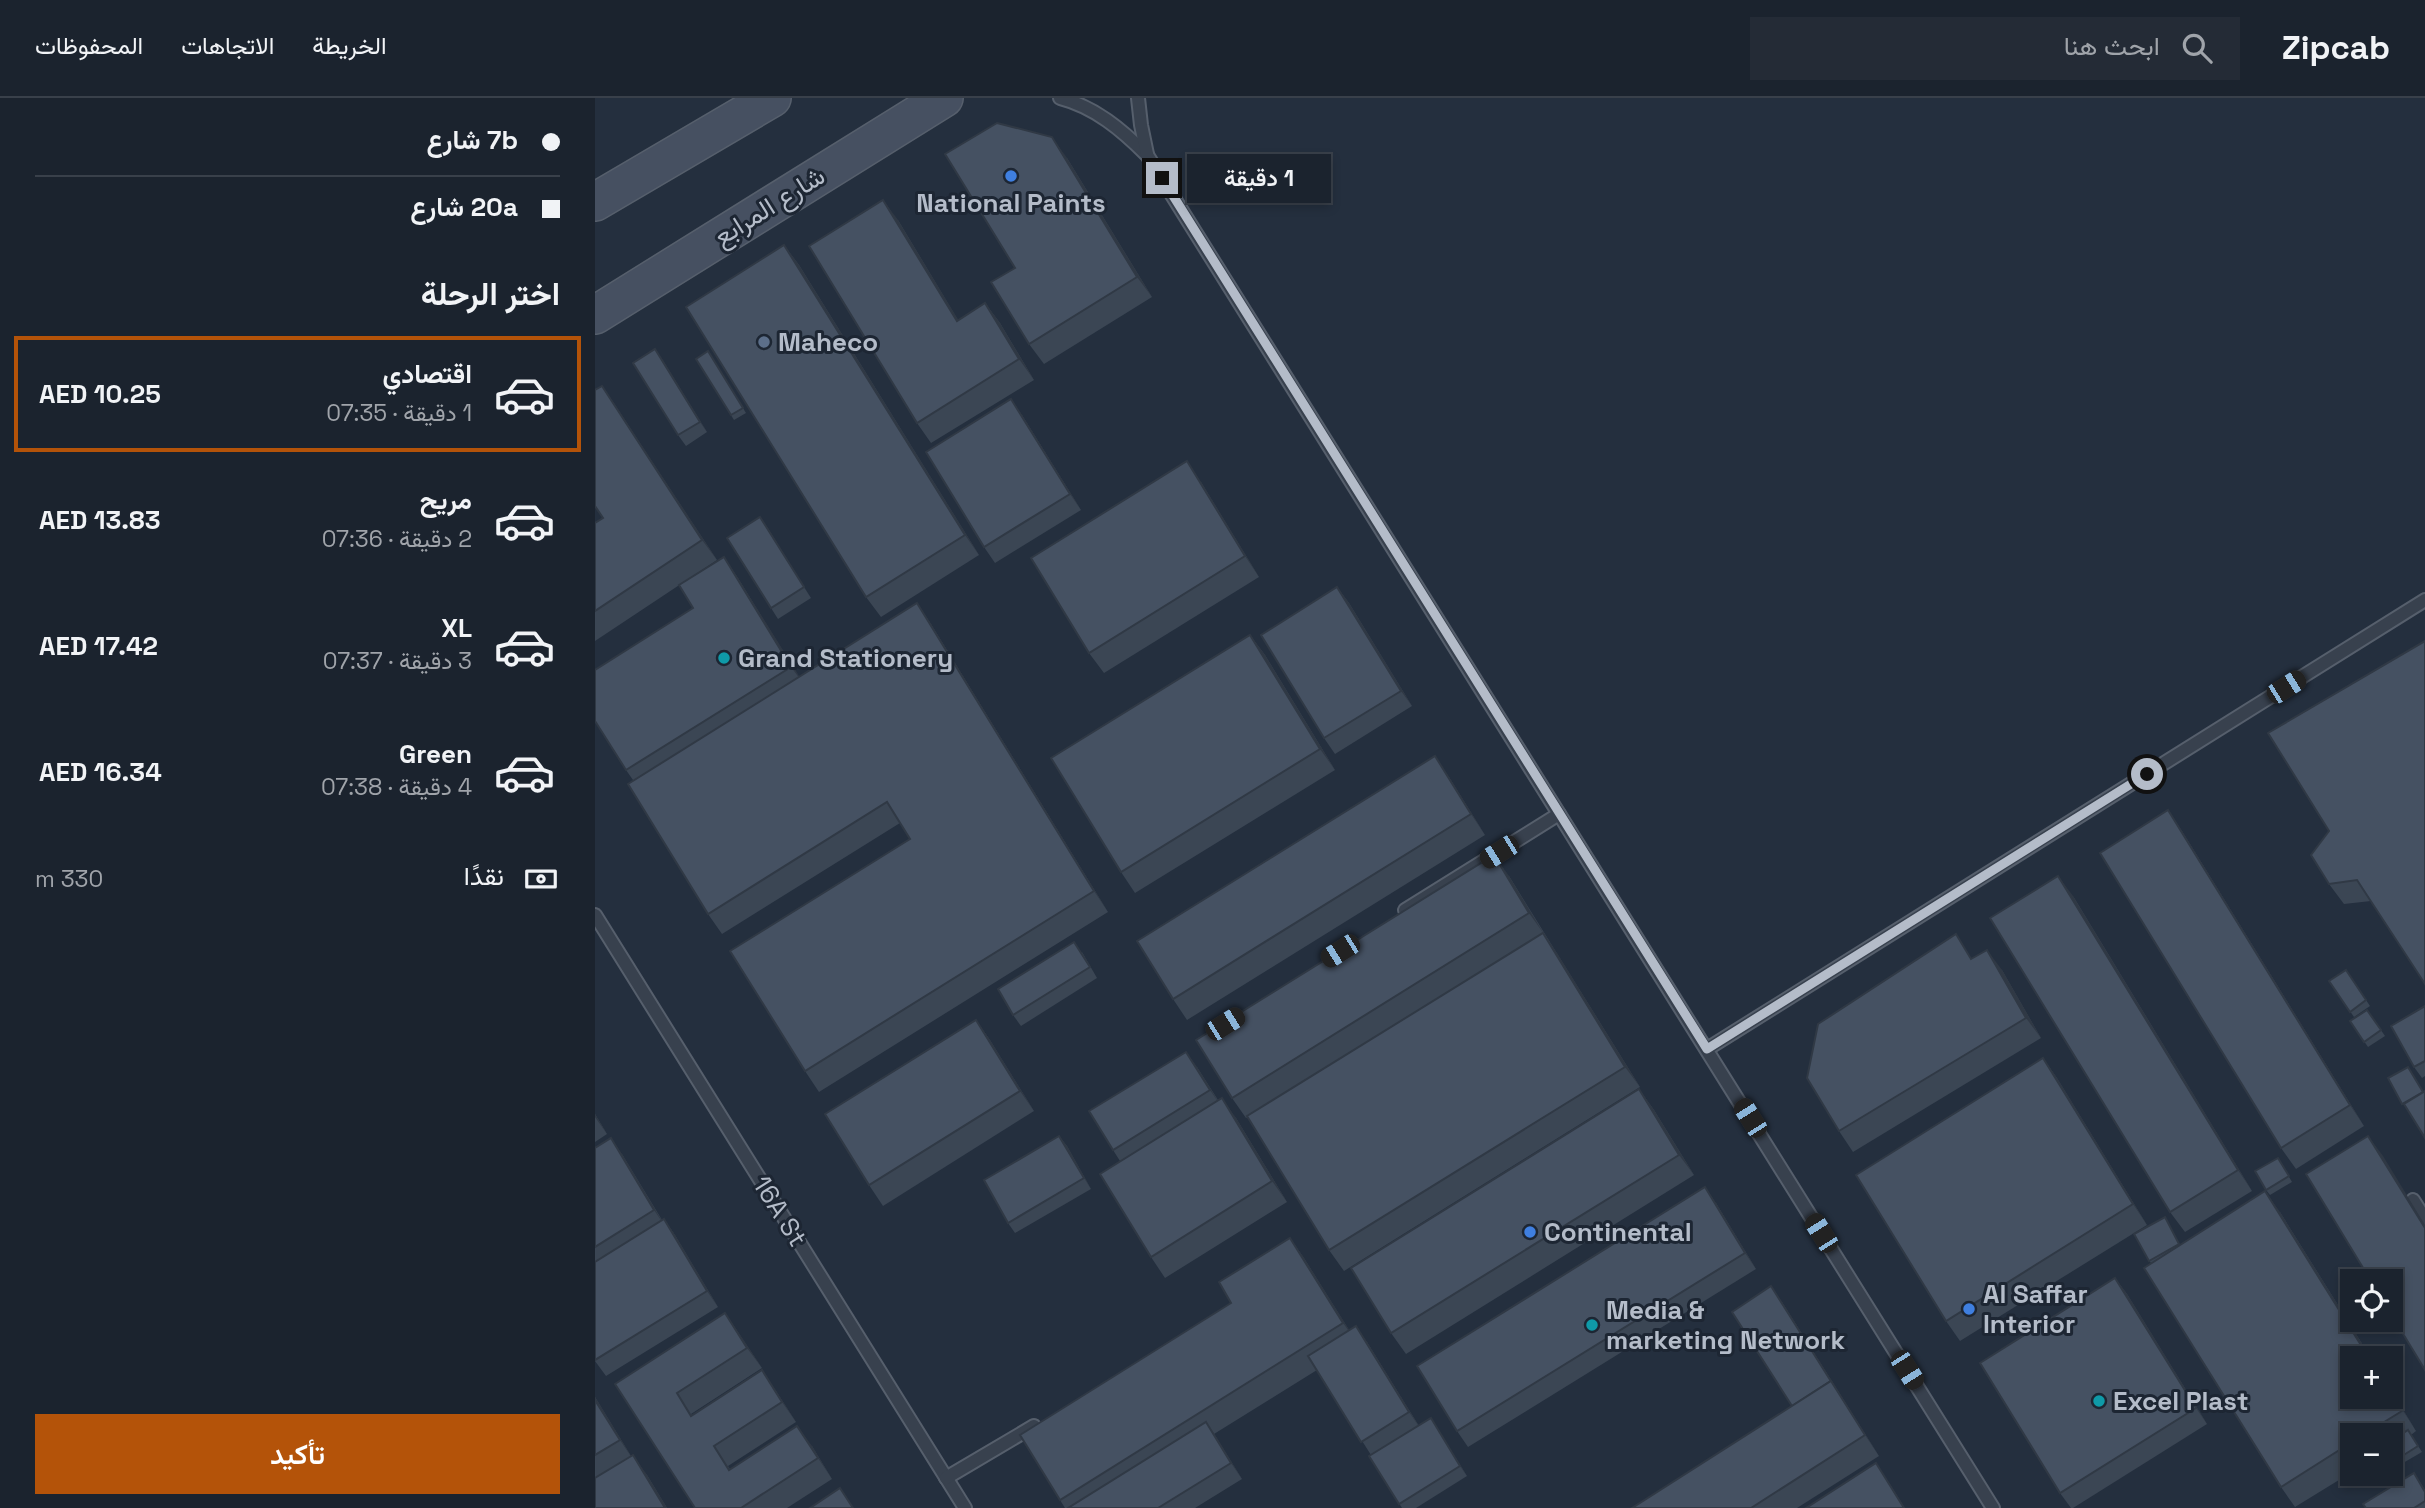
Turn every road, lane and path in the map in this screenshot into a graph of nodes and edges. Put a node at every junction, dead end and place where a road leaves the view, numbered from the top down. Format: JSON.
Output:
{"nodes":[{"id":1,"x":772,"y":98,"type":"edge"},
{"id":2,"x":1060,"y":98,"type":"edge"},
{"id":3,"x":1138,"y":98,"type":"edge"},
{"id":4,"x":945,"y":99,"type":"edge"},
{"id":5,"x":1147,"y":155,"type":"junction"},
{"id":6,"x":599,"y":203,"type":"edge"},
{"id":7,"x":595,"y":314,"type":"edge"},
{"id":8,"x":2425,"y":600,"type":"edge"},
{"id":9,"x":1559,"y":814,"type":"junction"},
{"id":10,"x":595,"y":915,"type":"edge"},
{"id":11,"x":1398,"y":915,"type":"edge"},
{"id":12,"x":1707,"y":1049,"type":"junction"},
{"id":13,"x":2413,"y":1200,"type":"dead end"},
{"id":14,"x":2425,"y":1219,"type":"edge"},
{"id":15,"x":1049,"y":1417,"type":"edge"},
{"id":16,"x":946,"y":1478,"type":"junction"},
{"id":17,"x":965,"y":1508,"type":"edge"},
{"id":18,"x":1993,"y":1508,"type":"edge"}],
"edges":[{"from":1,"to":6,"type":"main road"},
{"from":2,"to":5,"type":"lane"},
{"from":3,"to":5,"type":"lane"},
{"from":4,"to":7,"type":"main road","name":"شارع المرابع"},
{"from":5,"to":9,"type":"lane"},
{"from":8,"to":12,"type":"lane"},
{"from":9,"to":11,"type":"lane"},
{"from":9,"to":12,"type":"lane"},
{"from":10,"to":16,"type":"lane","name":"16A St"},
{"from":12,"to":18,"type":"lane"},
{"from":13,"to":14,"type":"lane"},
{"from":15,"to":16,"type":"lane"},
{"from":16,"to":17,"type":"lane","name":"16A St"}]}
